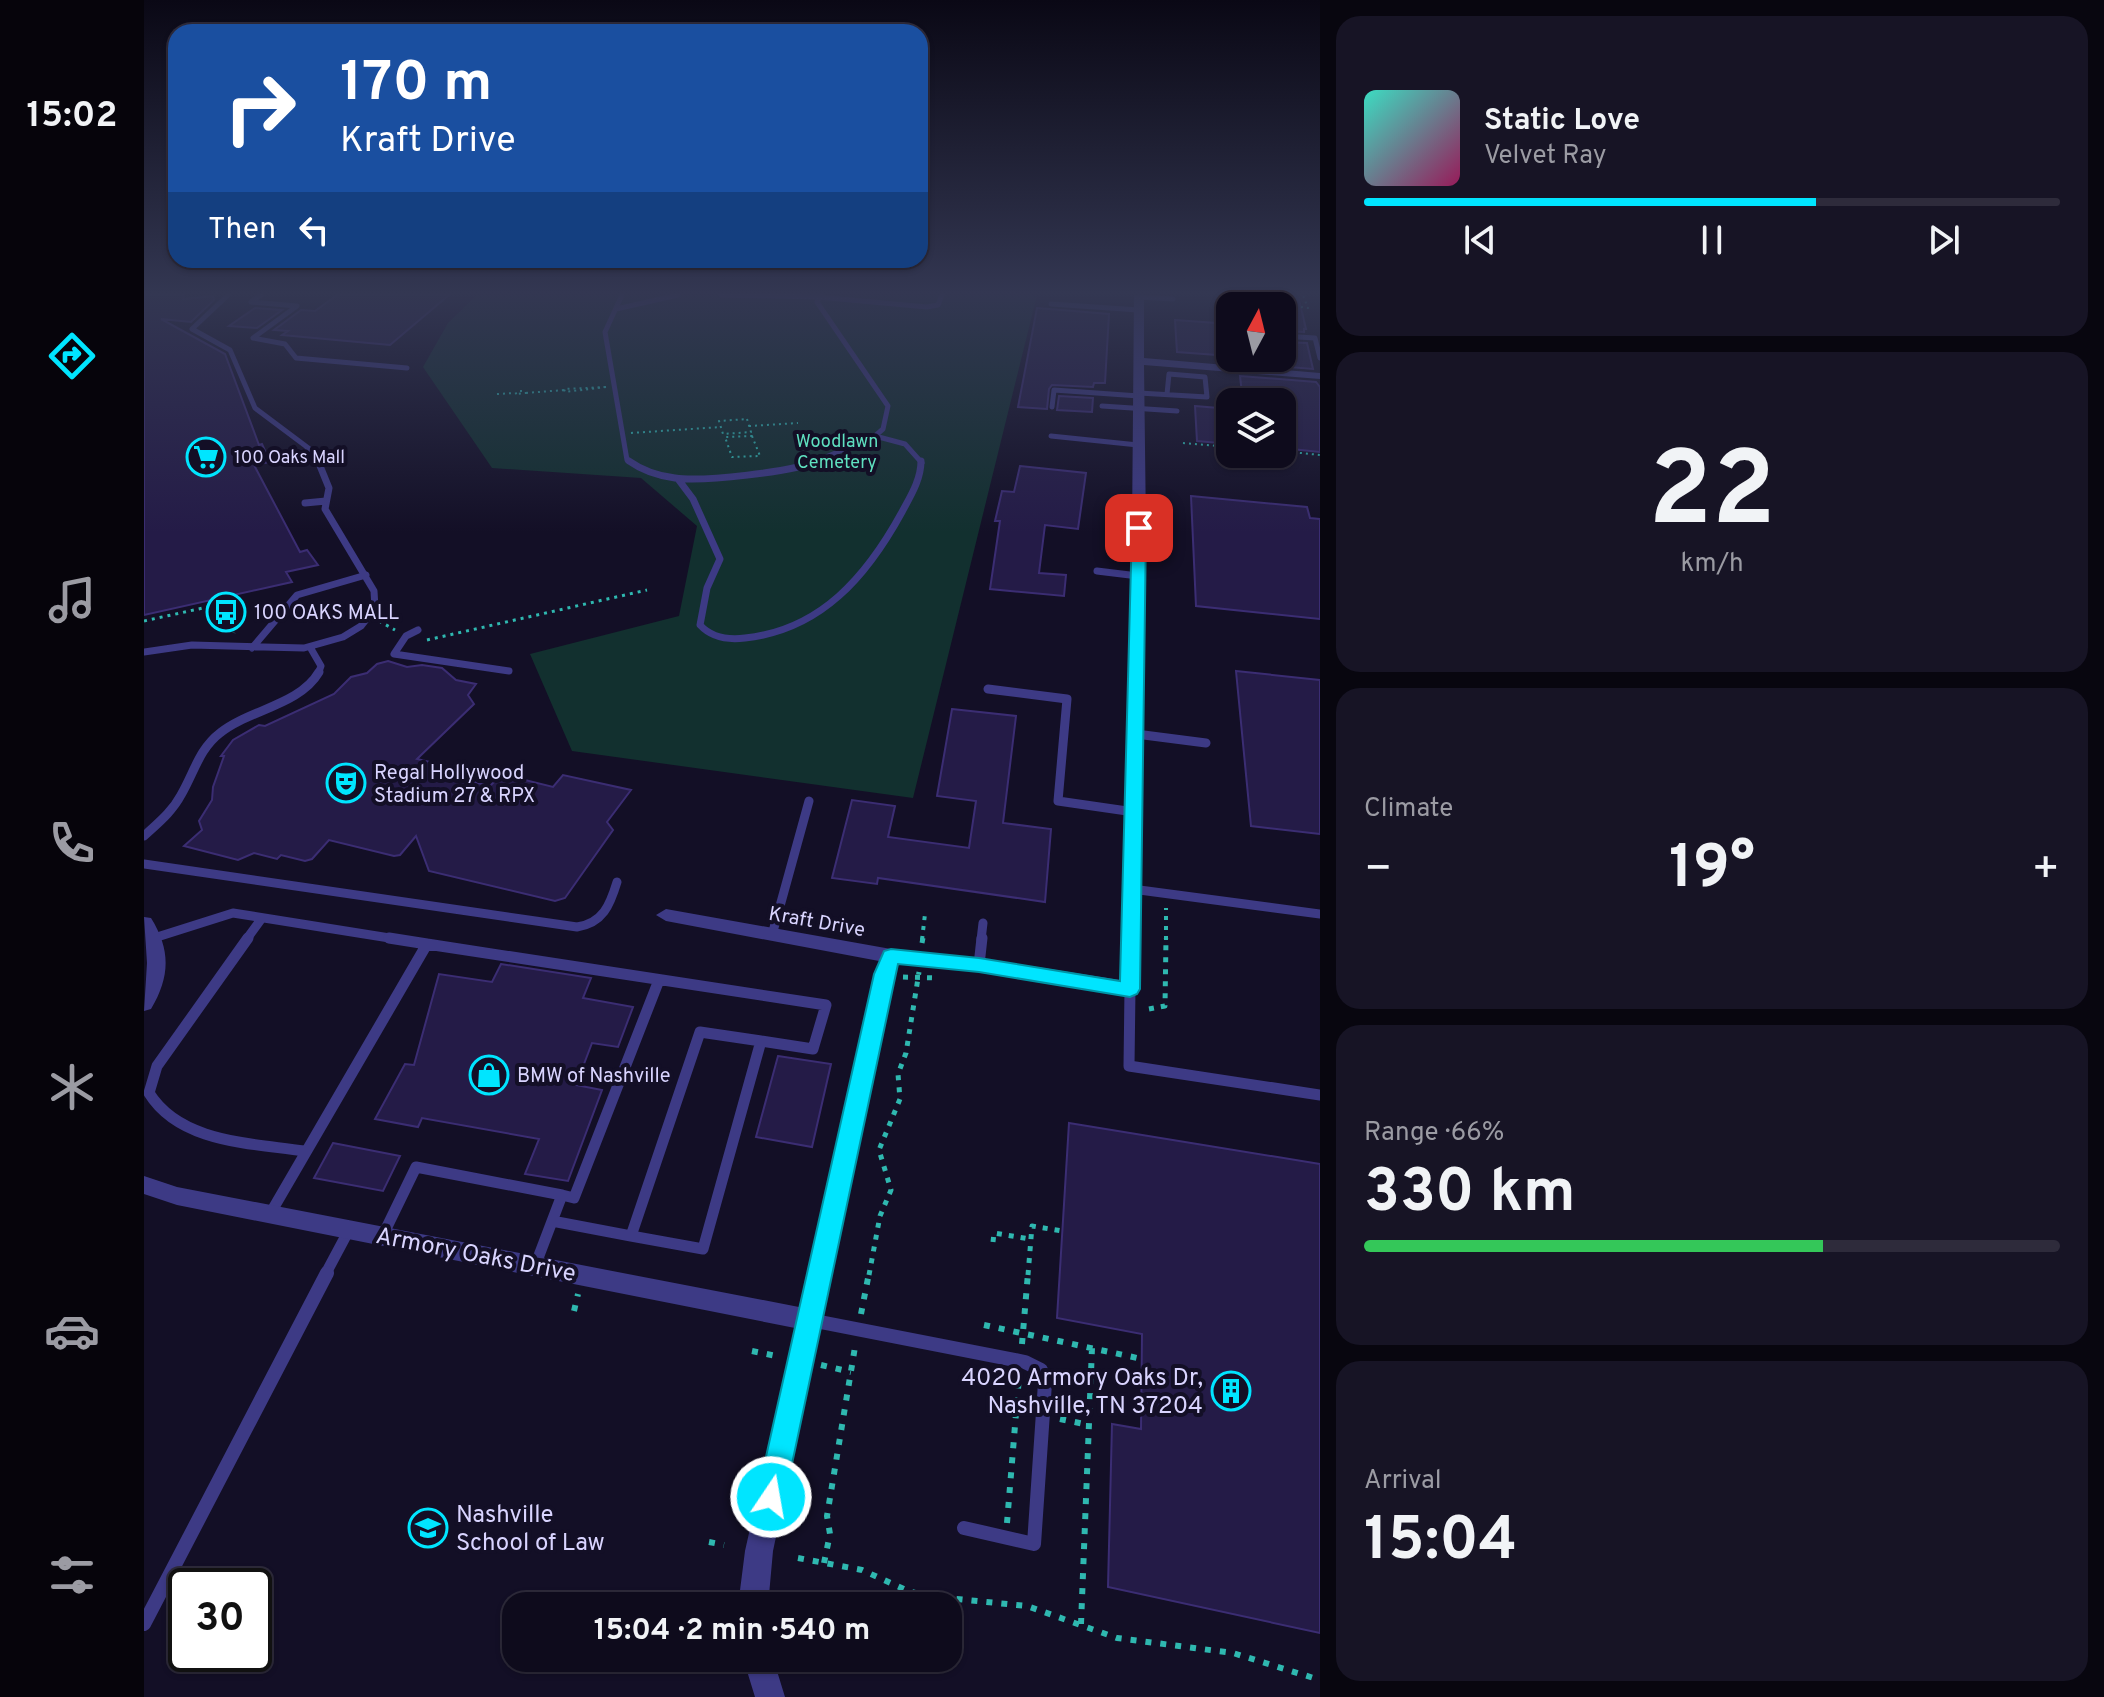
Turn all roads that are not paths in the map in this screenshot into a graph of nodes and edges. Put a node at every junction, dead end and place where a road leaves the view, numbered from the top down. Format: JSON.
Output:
{"nodes":[{"id":1,"x":240,"y":374,"type":"edge"},
{"id":2,"x":612,"y":374,"type":"edge"},
{"id":3,"x":867,"y":374,"type":"edge"},
{"id":4,"x":1139,"y":374,"type":"edge"},
{"id":5,"x":1169,"y":374,"type":"edge"},
{"id":6,"x":1171,"y":374,"type":"edge"},
{"id":7,"x":1298,"y":374,"type":"edge"},
{"id":8,"x":1320,"y":376,"type":"edge"},
{"id":9,"x":1167,"y":394,"type":"junction"},
{"id":10,"x":1139,"y":399,"type":"junction"},
{"id":11,"x":1102,"y":406,"type":"dead end"},
{"id":12,"x":1052,"y":407,"type":"dead end"},
{"id":13,"x":1177,"y":411,"type":"dead end"},
{"id":14,"x":875,"y":436,"type":"junction"},
{"id":15,"x":1051,"y":436,"type":"dead end"},
{"id":16,"x":1138,"y":445,"type":"junction"},
{"id":17,"x":313,"y":450,"type":"junction"},
{"id":18,"x":277,"y":456,"type":"dead end"},
{"id":19,"x":678,"y":479,"type":"junction"},
{"id":20,"x":326,"y":501,"type":"junction"},
{"id":21,"x":305,"y":503,"type":"dead end"},
{"id":22,"x":1097,"y":571,"type":"dead end"},
{"id":23,"x":366,"y":575,"type":"junction"},
{"id":24,"x":1138,"y":576,"type":"junction"},
{"id":25,"x":418,"y":630,"type":"dead end"},
{"id":26,"x":310,"y":647,"type":"junction"},
{"id":27,"x":252,"y":648,"type":"junction"},
{"id":28,"x":144,"y":652,"type":"edge"},
{"id":29,"x":509,"y":671,"type":"dead end"},
{"id":30,"x":988,"y":689,"type":"dead end"},
{"id":31,"x":1136,"y":734,"type":"junction"},
{"id":32,"x":1206,"y":743,"type":"dead end"},
{"id":33,"x":809,"y":801,"type":"dead end"},
{"id":34,"x":1134,"y":812,"type":"junction"},
{"id":35,"x":144,"y":836,"type":"edge"},
{"id":36,"x":144,"y":864,"type":"edge"},
{"id":37,"x":617,"y":882,"type":"dead end"},
{"id":38,"x":1132,"y":889,"type":"junction"},
{"id":39,"x":1320,"y":914,"type":"edge"},
{"id":40,"x":666,"y":915,"type":"dead end"},
{"id":41,"x":262,"y":918,"type":"junction"},
{"id":42,"x":983,"y":923,"type":"dead end"},
{"id":43,"x":149,"y":931,"type":"edge"},
{"id":44,"x":772,"y":935,"type":"junction"},
{"id":45,"x":427,"y":944,"type":"junction"},
{"id":46,"x":888,"y":965,"type":"junction"},
{"id":47,"x":979,"y":965,"type":"junction"},
{"id":48,"x":659,"y":980,"type":"junction"},
{"id":49,"x":1130,"y":989,"type":"junction"},
{"id":50,"x":144,"y":1004,"type":"edge"},
{"id":51,"x":761,"y":1041,"type":"junction"},
{"id":52,"x":1320,"y":1095,"type":"edge"},
{"id":53,"x":304,"y":1151,"type":"junction"},
{"id":54,"x":144,"y":1185,"type":"edge"},
{"id":55,"x":562,"y":1195,"type":"junction"},
{"id":56,"x":270,"y":1214,"type":"junction"},
{"id":57,"x":552,"y":1221,"type":"junction"},
{"id":58,"x":349,"y":1230,"type":"junction"},
{"id":59,"x":383,"y":1235,"type":"junction"},
{"id":60,"x":631,"y":1236,"type":"junction"},
{"id":61,"x":535,"y":1266,"type":"junction"},
{"id":62,"x":810,"y":1320,"type":"junction"},
{"id":63,"x":964,"y":1528,"type":"dead end"},
{"id":64,"x":754,"y":1592,"type":"edge"},
{"id":65,"x":144,"y":1624,"type":"edge"},
{"id":66,"x":762,"y":1672,"type":"edge"},
{"id":67,"x":770,"y":1697,"type":"edge"}],
"edges":[{"from":1,"to":17,"type":"lane"},
{"from":2,"to":19,"type":"lane"},
{"from":3,"to":14,"type":"lane"},
{"from":4,"to":10,"type":"street"},
{"from":5,"to":9,"type":"lane"},
{"from":6,"to":9,"type":"lane"},
{"from":7,"to":8,"type":"street"},
{"from":9,"to":10,"type":"lane"},
{"from":10,"to":11,"type":"lane"},
{"from":10,"to":12,"type":"lane"},
{"from":10,"to":13,"type":"lane"},
{"from":10,"to":16,"type":"street"},
{"from":14,"to":19,"type":"lane"},
{"from":14,"to":19,"type":"lane"},
{"from":15,"to":16,"type":"lane"},
{"from":16,"to":24,"type":"street"},
{"from":17,"to":18,"type":"lane"},
{"from":17,"to":20,"type":"lane"},
{"from":20,"to":21,"type":"lane"},
{"from":20,"to":23,"type":"lane"},
{"from":22,"to":24,"type":"lane"},
{"from":23,"to":26,"type":"lane"},
{"from":23,"to":27,"type":"lane"},
{"from":24,"to":31,"type":"street"},
{"from":25,"to":29,"type":"lane"},
{"from":26,"to":27,"type":"lane"},
{"from":26,"to":35,"type":"lane"},
{"from":27,"to":28,"type":"lane"},
{"from":30,"to":34,"type":"lane"},
{"from":31,"to":32,"type":"lane"},
{"from":31,"to":34,"type":"street"},
{"from":33,"to":44,"type":"lane"},
{"from":34,"to":38,"type":"street"},
{"from":36,"to":37,"type":"lane"},
{"from":38,"to":39,"type":"lane"},
{"from":38,"to":49,"type":"street"},
{"from":40,"to":44,"type":"street","name":"Kraft Drive"},
{"from":41,"to":43,"type":"lane"},
{"from":41,"to":45,"type":"lane"},
{"from":41,"to":53,"type":"lane"},
{"from":42,"to":47,"type":"lane"},
{"from":43,"to":50,"type":"street"},
{"from":44,"to":46,"type":"street","name":"Kraft Drive"},
{"from":45,"to":48,"type":"lane"},
{"from":45,"to":53,"type":"lane"},
{"from":46,"to":47,"type":"street","name":"Kraft Drive"},
{"from":46,"to":62,"type":"street"},
{"from":47,"to":49,"type":"street","name":"Kraft Drive"},
{"from":48,"to":51,"type":"lane"},
{"from":48,"to":55,"type":"lane"},
{"from":49,"to":52,"type":"lane"},
{"from":51,"to":60,"type":"lane"},
{"from":51,"to":60,"type":"lane"},
{"from":53,"to":56,"type":"lane"},
{"from":54,"to":56,"type":"street","name":"Armory Oaks Drive"},
{"from":55,"to":57,"type":"lane"},
{"from":55,"to":59,"type":"lane"},
{"from":56,"to":58,"type":"street","name":"Armory Oaks Drive"},
{"from":57,"to":60,"type":"lane"},
{"from":57,"to":61,"type":"lane"},
{"from":58,"to":59,"type":"street","name":"Armory Oaks Drive"},
{"from":58,"to":65,"type":"lane"},
{"from":59,"to":61,"type":"street","name":"Armory Oaks Drive"},
{"from":61,"to":62,"type":"street","name":"Armory Oaks Drive"},
{"from":62,"to":63,"type":"lane"},
{"from":62,"to":64,"type":"street"},
{"from":66,"to":67,"type":"street"}]}
